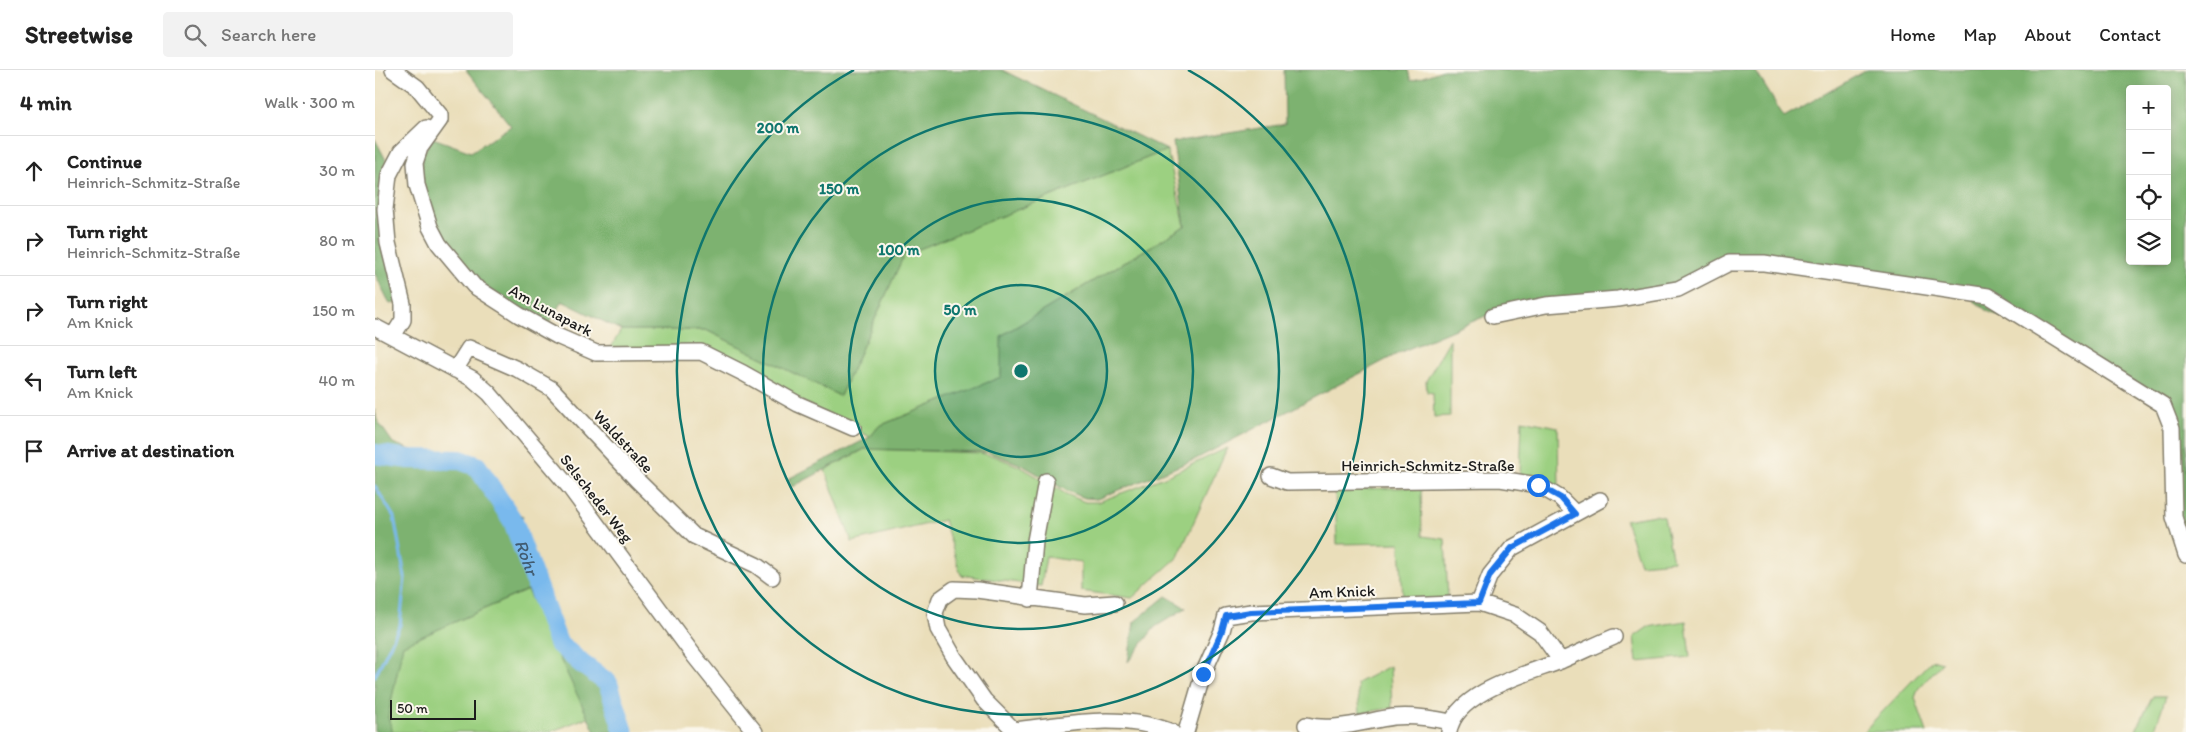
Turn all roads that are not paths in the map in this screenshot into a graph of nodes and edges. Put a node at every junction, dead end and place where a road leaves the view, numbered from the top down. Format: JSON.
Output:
{"nodes":[{"id":1,"x":393,"y":70,"type":"edge"},
{"id":2,"x":440,"y":115,"type":"junction"},
{"id":3,"x":1493,"y":316,"type":"dead end"},
{"id":4,"x":383,"y":331,"type":"edge"},
{"id":5,"x":455,"y":370,"type":"junction"},
{"id":6,"x":853,"y":428,"type":"dead end"},
{"id":7,"x":1271,"y":476,"type":"dead end"},
{"id":8,"x":1046,"y":481,"type":"dead end"},
{"id":9,"x":1600,"y":500,"type":"dead end"},
{"id":10,"x":1575,"y":514,"type":"junction"},
{"id":11,"x":2186,"y":555,"type":"edge"},
{"id":12,"x":773,"y":577,"type":"dead end"},
{"id":13,"x":1030,"y":598,"type":"junction"},
{"id":14,"x":1115,"y":603,"type":"dead end"},
{"id":15,"x":1479,"y":603,"type":"junction"},
{"id":16,"x":1614,"y":637,"type":"dead end"},
{"id":17,"x":1561,"y":661,"type":"junction"},
{"id":18,"x":1306,"y":724,"type":"dead end"},
{"id":19,"x":1450,"y":727,"type":"edge"},
{"id":20,"x":1015,"y":731,"type":"edge"},
{"id":21,"x":755,"y":732,"type":"edge"},
{"id":22,"x":1172,"y":732,"type":"edge"},
{"id":23,"x":1186,"y":732,"type":"edge"}],
"edges":[{"from":1,"to":2,"type":"street"},
{"from":2,"to":4,"type":"street"},
{"from":2,"to":6,"type":"street","name":"Am Lunapark"},
{"from":3,"to":11,"type":"street"},
{"from":4,"to":5,"type":"street","name":"Selscheder Weg"},
{"from":5,"to":12,"type":"street","name":"Waldstraße"},
{"from":5,"to":21,"type":"street","name":"Selscheder Weg"},
{"from":7,"to":10,"type":"street","name":"Heinrich-Schmitz-Straße"},
{"from":8,"to":13,"type":"street"},
{"from":9,"to":10,"type":"street"},
{"from":10,"to":15,"type":"street"},
{"from":13,"to":14,"type":"street"},
{"from":13,"to":20,"type":"street"},
{"from":15,"to":17,"type":"street","name":"Am Knick"},
{"from":15,"to":23,"type":"street","name":"Am Knick"},
{"from":16,"to":17,"type":"street"},
{"from":17,"to":19,"type":"street"},
{"from":18,"to":19,"type":"street"},
{"from":20,"to":22,"type":"street"}]}
